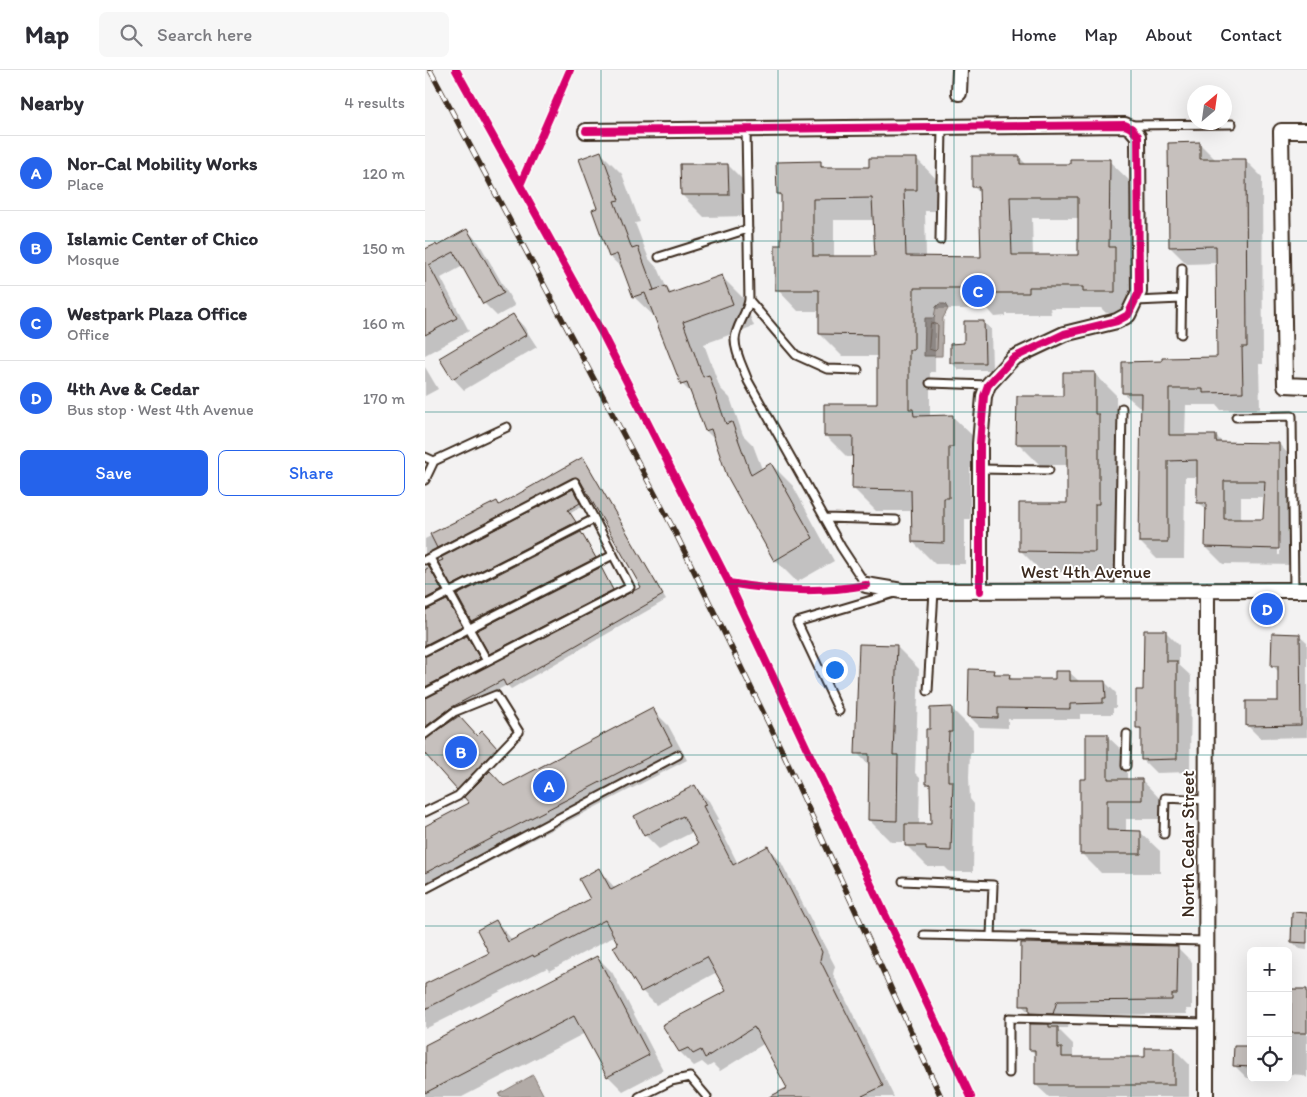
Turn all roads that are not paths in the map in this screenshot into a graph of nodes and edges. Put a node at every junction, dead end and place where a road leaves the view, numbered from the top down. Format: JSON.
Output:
{"nodes":[{"id":1,"x":960,"y":70,"type":"edge"},
{"id":2,"x":959,"y":94,"type":"dead end"},
{"id":3,"x":1187,"y":125,"type":"edge"},
{"id":4,"x":1125,"y":126,"type":"junction"},
{"id":5,"x":943,"y":127,"type":"junction"},
{"id":6,"x":746,"y":130,"type":"junction"},
{"id":7,"x":586,"y":131,"type":"dead end"},
{"id":8,"x":1307,"y":131,"type":"edge"},
{"id":9,"x":748,"y":229,"type":"junction"},
{"id":10,"x":939,"y":240,"type":"dead end"},
{"id":11,"x":659,"y":257,"type":"dead end"},
{"id":12,"x":1182,"y":268,"type":"dead end"},
{"id":13,"x":1181,"y":299,"type":"junction"},
{"id":14,"x":749,"y":300,"type":"junction"},
{"id":15,"x":1136,"y":301,"type":"junction"},
{"id":16,"x":1181,"y":334,"type":"dead end"},
{"id":17,"x":859,"y":370,"type":"dead end"},
{"id":18,"x":929,"y":383,"type":"dead end"},
{"id":19,"x":988,"y":385,"type":"junction"},
{"id":20,"x":1307,"y":386,"type":"edge"},
{"id":21,"x":1122,"y":408,"type":"dead end"},
{"id":22,"x":1236,"y":417,"type":"dead end"},
{"id":23,"x":507,"y":427,"type":"dead end"},
{"id":24,"x":425,"y":457,"type":"edge"},
{"id":25,"x":434,"y":462,"type":"junction"},
{"id":26,"x":980,"y":468,"type":"junction"},
{"id":27,"x":1049,"y":470,"type":"dead end"},
{"id":28,"x":425,"y":480,"type":"edge"},
{"id":29,"x":825,"y":518,"type":"junction"},
{"id":30,"x":594,"y":519,"type":"junction"},
{"id":31,"x":896,"y":520,"type":"dead end"},
{"id":32,"x":613,"y":555,"type":"junction"},
{"id":33,"x":427,"y":559,"type":"edge"},
{"id":34,"x":866,"y":585,"type":"joint"},
{"id":35,"x":934,"y":590,"type":"junction"},
{"id":36,"x":1119,"y":590,"type":"junction"},
{"id":37,"x":1207,"y":590,"type":"junction"},
{"id":38,"x":1300,"y":590,"type":"edge"},
{"id":39,"x":902,"y":591,"type":"junction"},
{"id":40,"x":980,"y":591,"type":"junction"},
{"id":41,"x":449,"y":592,"type":"junction"},
{"id":42,"x":425,"y":605,"type":"edge"},
{"id":43,"x":469,"y":629,"type":"junction"},
{"id":44,"x":425,"y":651,"type":"edge"},
{"id":45,"x":487,"y":661,"type":"junction"},
{"id":46,"x":928,"y":691,"type":"dead end"},
{"id":47,"x":425,"y":693,"type":"edge"},
{"id":48,"x":839,"y":711,"type":"dead end"},
{"id":49,"x":425,"y":734,"type":"edge"},
{"id":50,"x":1127,"y":734,"type":"dead end"},
{"id":51,"x":678,"y":755,"type":"dead end"},
{"id":52,"x":1126,"y":766,"type":"dead end"},
{"id":53,"x":1206,"y":800,"type":"junction"},
{"id":54,"x":425,"y":812,"type":"edge"},
{"id":55,"x":1164,"y":834,"type":"dead end"},
{"id":56,"x":903,"y":881,"type":"dead end"},
{"id":57,"x":425,"y":889,"type":"edge"},
{"id":58,"x":924,"y":935,"type":"dead end"},
{"id":59,"x":991,"y":936,"type":"junction"},
{"id":60,"x":1206,"y":941,"type":"junction"},
{"id":61,"x":1206,"y":1023,"type":"junction"},
{"id":62,"x":1009,"y":1073,"type":"dead end"},
{"id":63,"x":639,"y":1097,"type":"edge"},
{"id":64,"x":707,"y":1097,"type":"edge"},
{"id":65,"x":1206,"y":1097,"type":"edge"}],
"edges":[{"from":1,"to":2,"type":"street"},
{"from":3,"to":4,"type":"lane"},
{"from":4,"to":5,"type":"street"},
{"from":4,"to":15,"type":"street"},
{"from":5,"to":6,"type":"street"},
{"from":5,"to":10,"type":"lane"},
{"from":6,"to":7,"type":"street"},
{"from":6,"to":9,"type":"lane"},
{"from":8,"to":20,"type":"street"},
{"from":9,"to":11,"type":"lane"},
{"from":9,"to":14,"type":"lane"},
{"from":12,"to":13,"type":"lane"},
{"from":13,"to":15,"type":"lane"},
{"from":13,"to":16,"type":"lane"},
{"from":14,"to":17,"type":"lane"},
{"from":14,"to":29,"type":"lane"},
{"from":15,"to":19,"type":"street"},
{"from":18,"to":19,"type":"lane"},
{"from":19,"to":26,"type":"street"},
{"from":21,"to":36,"type":"lane"},
{"from":22,"to":38,"type":"lane"},
{"from":23,"to":25,"type":"lane"},
{"from":24,"to":25,"type":"lane"},
{"from":25,"to":28,"type":"lane"},
{"from":26,"to":27,"type":"lane"},
{"from":26,"to":40,"type":"street"},
{"from":29,"to":31,"type":"lane"},
{"from":29,"to":34,"type":"lane"},
{"from":30,"to":32,"type":"lane"},
{"from":30,"to":33,"type":"lane"},
{"from":30,"to":41,"type":"lane"},
{"from":32,"to":43,"type":"lane"},
{"from":32,"to":45,"type":"lane"},
{"from":33,"to":41,"type":"lane"},
{"from":34,"to":39,"type":"street","name":"West 4th Avenue"},
{"from":35,"to":39,"type":"street","name":"West 4th Avenue"},
{"from":35,"to":40,"type":"street","name":"West 4th Avenue"},
{"from":35,"to":46,"type":"lane"},
{"from":36,"to":37,"type":"street","name":"West 4th Avenue"},
{"from":36,"to":40,"type":"street","name":"West 4th Avenue"},
{"from":37,"to":38,"type":"street","name":"West 4th Avenue"},
{"from":37,"to":53,"type":"street","name":"North Cedar Street"},
{"from":39,"to":48,"type":"lane"},
{"from":41,"to":42,"type":"lane"},
{"from":41,"to":43,"type":"lane"},
{"from":43,"to":44,"type":"lane"},
{"from":43,"to":45,"type":"lane"},
{"from":45,"to":47,"type":"lane"},
{"from":49,"to":54,"type":"lane"},
{"from":50,"to":52,"type":"lane"},
{"from":51,"to":57,"type":"lane"},
{"from":53,"to":55,"type":"lane"},
{"from":53,"to":60,"type":"street","name":"North Cedar Street"},
{"from":56,"to":59,"type":"lane"},
{"from":58,"to":59,"type":"lane"},
{"from":59,"to":60,"type":"lane"},
{"from":60,"to":61,"type":"street","name":"North Cedar Street"},
{"from":61,"to":62,"type":"lane"},
{"from":61,"to":65,"type":"street","name":"North Cedar Street"},
{"from":63,"to":64,"type":"lane"}]}
